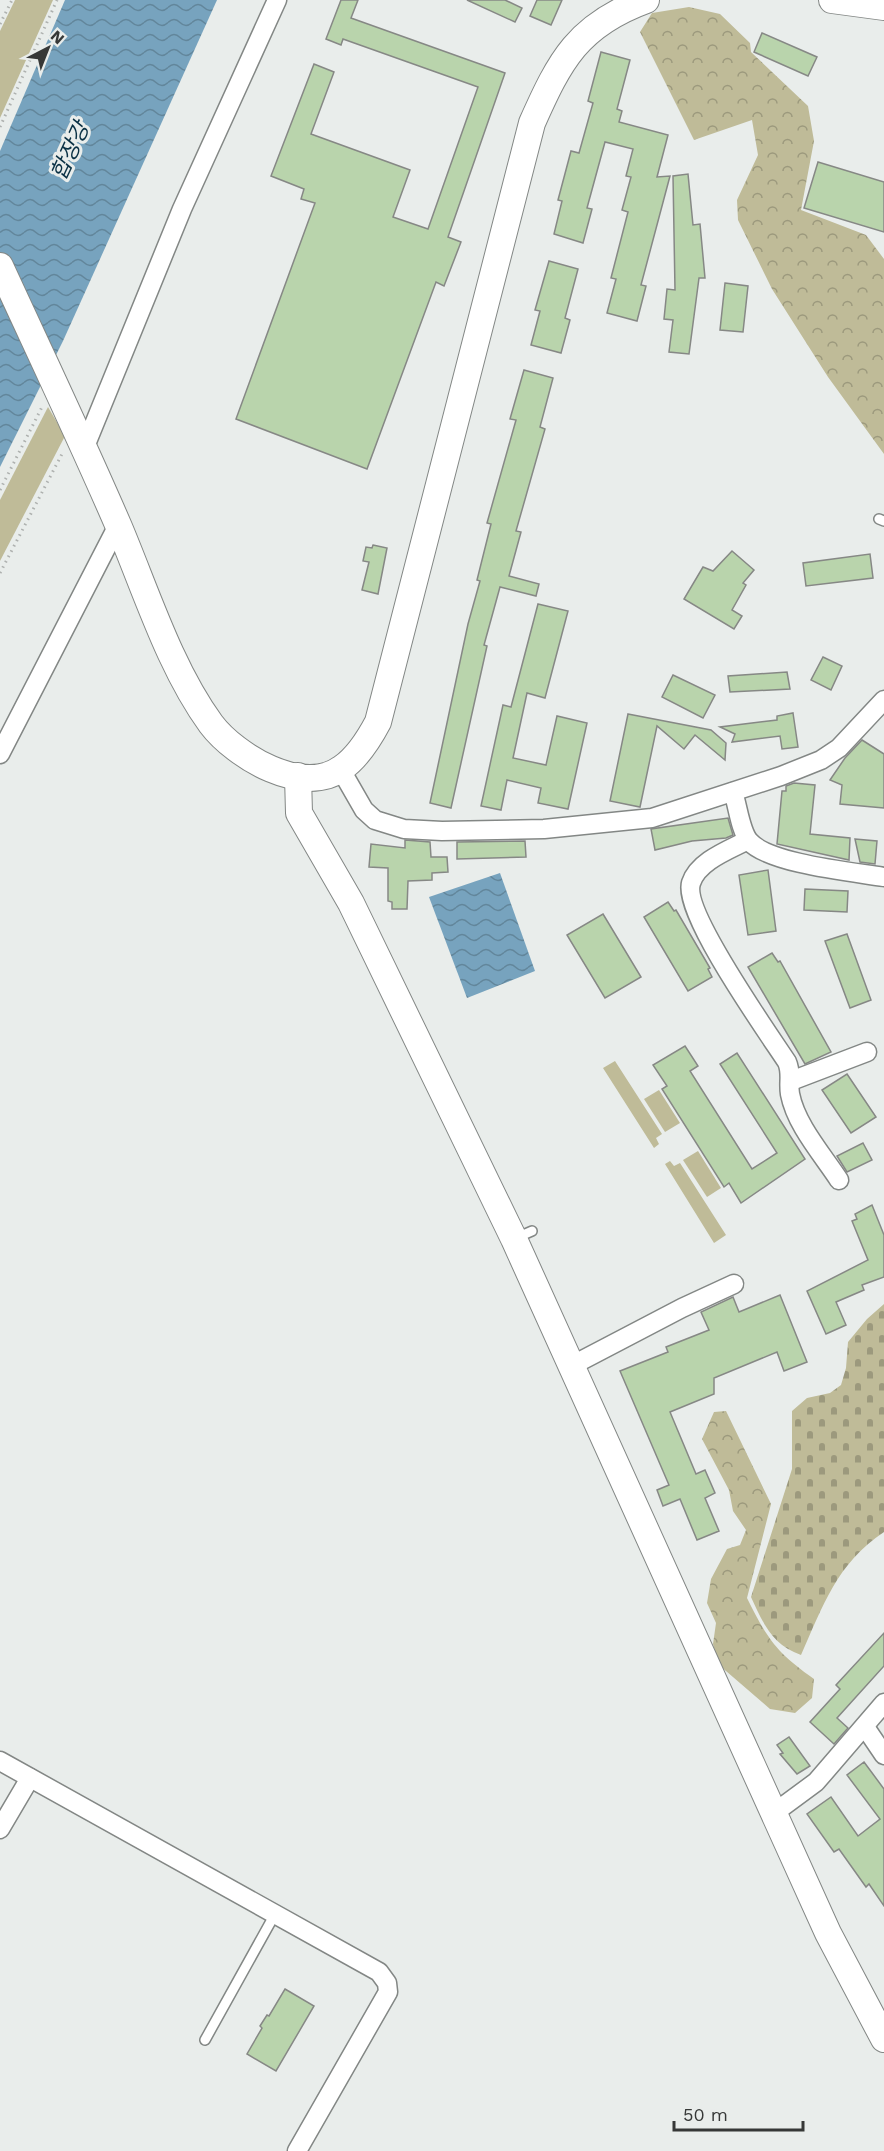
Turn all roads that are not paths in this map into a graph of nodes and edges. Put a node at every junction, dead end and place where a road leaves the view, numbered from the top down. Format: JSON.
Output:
{"nodes":[{"id":1,"x":277,"y":0,"type":"edge"},
{"id":2,"x":646,"y":0,"type":"edge"},
{"id":3,"x":832,"y":0,"type":"edge"},
{"id":4,"x":884,"y":7,"type":"edge"},
{"id":5,"x":0,"y":266,"type":"edge"},
{"id":6,"x":76,"y":446,"type":"junction"},
{"id":7,"x":118,"y":525,"type":"junction"},
{"id":8,"x":884,"y":700,"type":"edge"},
{"id":9,"x":0,"y":754,"type":"edge"},
{"id":10,"x":341,"y":770,"type":"junction"},
{"id":11,"x":298,"y":776,"type":"junction"},
{"id":12,"x":733,"y":792,"type":"junction"},
{"id":13,"x":748,"y":840,"type":"junction"},
{"id":14,"x":884,"y":877,"type":"edge"},
{"id":15,"x":867,"y":1052,"type":"dead end"},
{"id":16,"x":791,"y":1081,"type":"junction"},
{"id":17,"x":839,"y":1180,"type":"dead end"},
{"id":18,"x":734,"y":1284,"type":"dead end"},
{"id":19,"x":571,"y":1366,"type":"junction"},
{"id":20,"x":884,"y":1703,"type":"edge"},
{"id":21,"x":865,"y":1727,"type":"junction"},
{"id":22,"x":884,"y":1755,"type":"edge"},
{"id":23,"x":0,"y":1761,"type":"edge"},
{"id":24,"x":30,"y":1778,"type":"junction"},
{"id":25,"x":774,"y":1813,"type":"junction"},
{"id":26,"x":0,"y":1829,"type":"edge"},
{"id":27,"x":275,"y":1914,"type":"junction"},
{"id":28,"x":884,"y":2039,"type":"edge"},
{"id":29,"x":205,"y":2040,"type":"dead end"},
{"id":30,"x":297,"y":2151,"type":"edge"}],
"edges":[{"from":1,"to":6,"type":"street"},
{"from":2,"to":10,"type":"street"},
{"from":3,"to":4,"type":"street"},
{"from":5,"to":6,"type":"street"},
{"from":6,"to":7,"type":"street"},
{"from":7,"to":9,"type":"street"},
{"from":7,"to":11,"type":"street"},
{"from":8,"to":12,"type":"street"},
{"from":10,"to":11,"type":"street"},
{"from":10,"to":12,"type":"street"},
{"from":11,"to":19,"type":"street"},
{"from":12,"to":13,"type":"street"},
{"from":13,"to":14,"type":"street"},
{"from":13,"to":16,"type":"street"},
{"from":15,"to":16,"type":"street"},
{"from":16,"to":17,"type":"street"},
{"from":18,"to":19,"type":"street"},
{"from":19,"to":25,"type":"street"},
{"from":20,"to":21,"type":"street"},
{"from":21,"to":22,"type":"street"},
{"from":21,"to":25,"type":"street"},
{"from":23,"to":24,"type":"street"},
{"from":24,"to":26,"type":"street"},
{"from":24,"to":27,"type":"street"},
{"from":25,"to":28,"type":"street"},
{"from":27,"to":29,"type":"lane"},
{"from":27,"to":30,"type":"street"}]}
